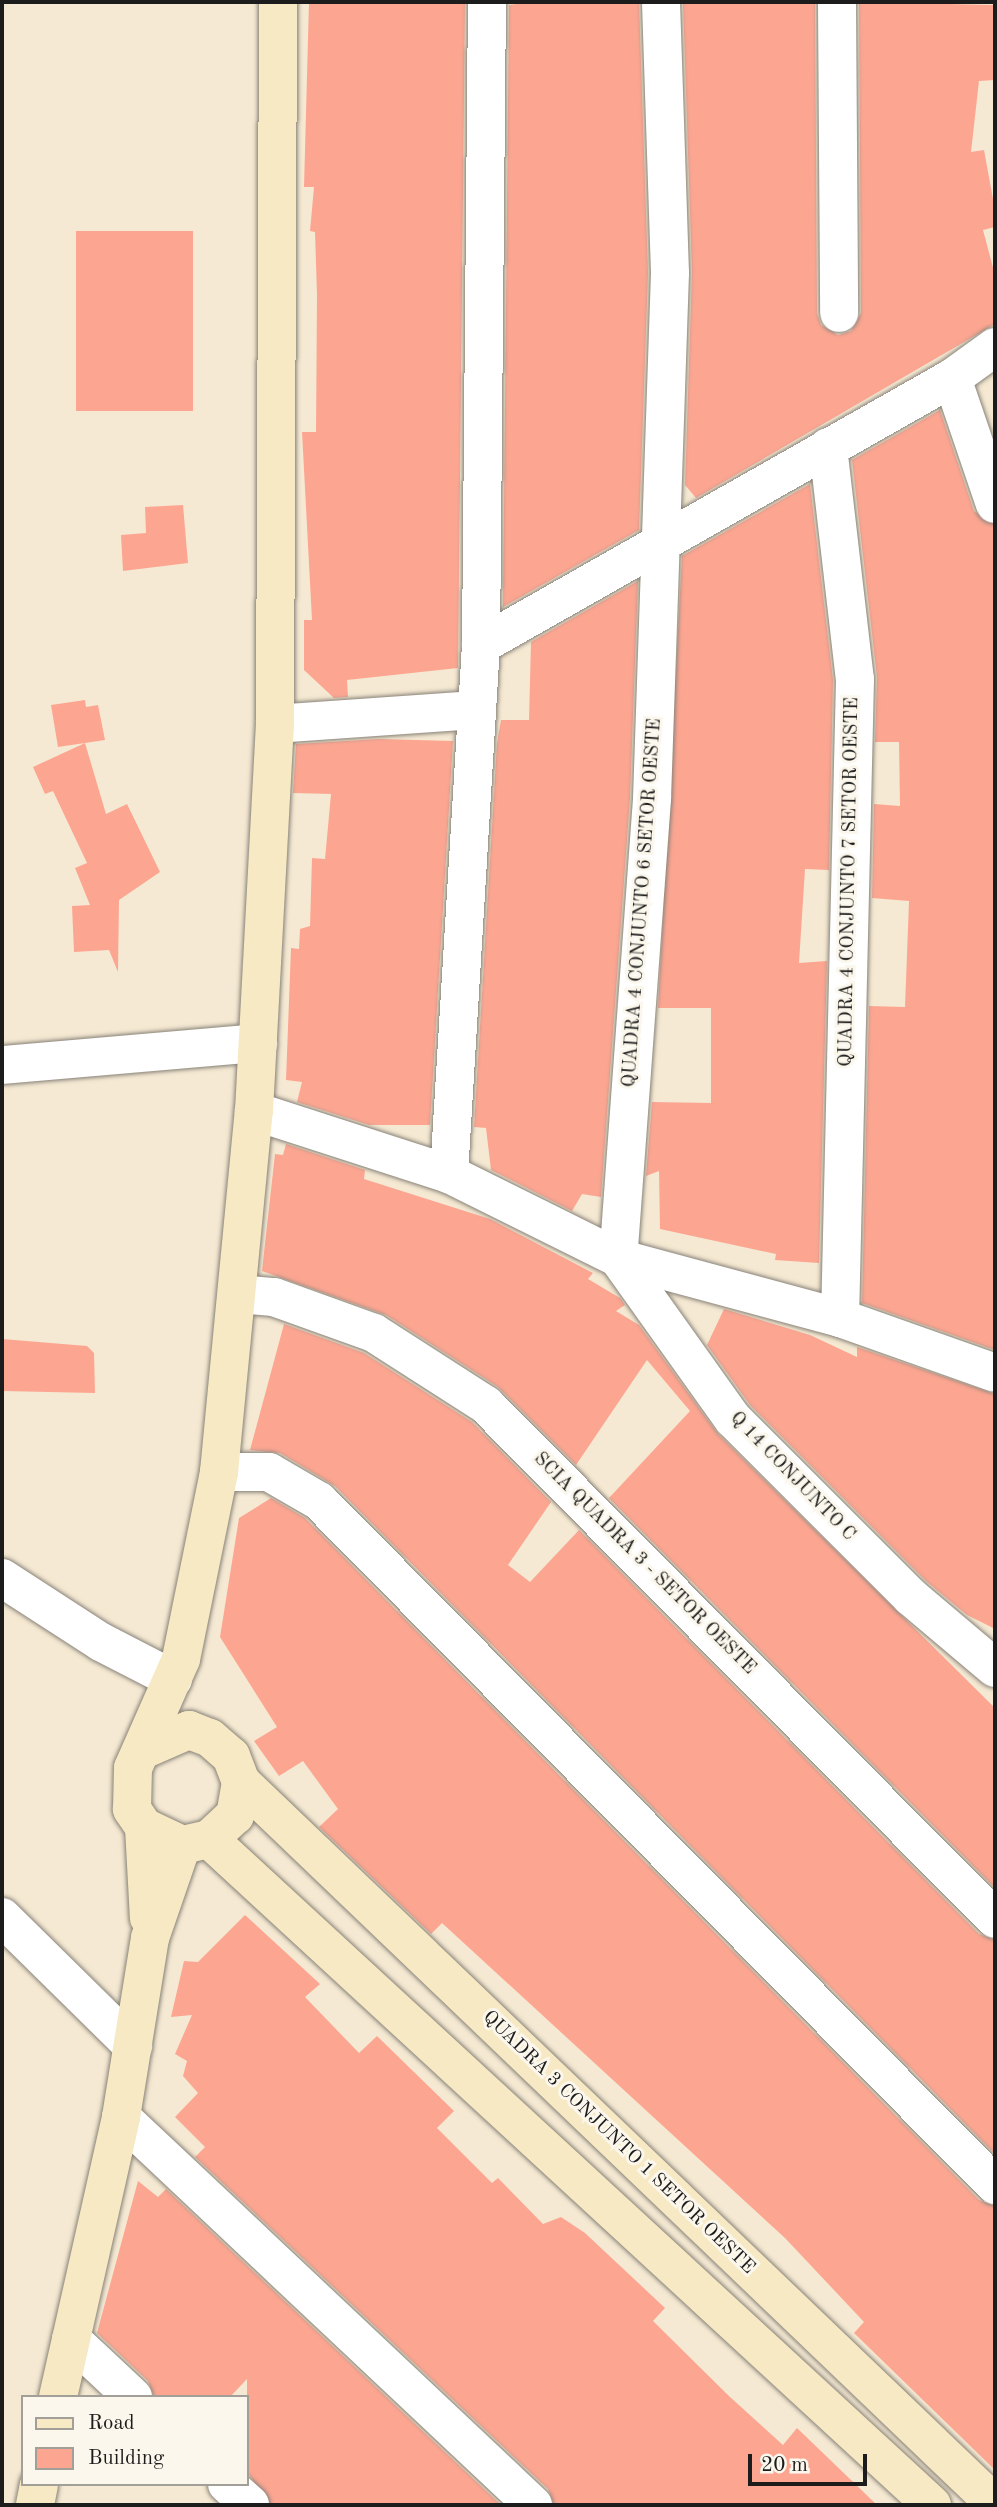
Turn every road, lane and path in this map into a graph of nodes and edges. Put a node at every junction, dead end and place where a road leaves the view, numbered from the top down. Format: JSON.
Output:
{"nodes":[{"id":1,"x":278,"y":2,"type":"edge"},
{"id":2,"x":487,"y":2,"type":"edge"},
{"id":3,"x":661,"y":2,"type":"edge"},
{"id":4,"x":837,"y":2,"type":"edge"},
{"id":5,"x":839,"y":313,"type":"dead end"},
{"id":6,"x":995,"y":347,"type":"edge"},
{"id":7,"x":952,"y":378,"type":"junction"},
{"id":8,"x":828,"y":447,"type":"junction"},
{"id":9,"x":995,"y":504,"type":"edge"},
{"id":10,"x":660,"y":547,"type":"junction"},
{"id":11,"x":481,"y":645,"type":"junction"},
{"id":12,"x":475,"y":710,"type":"junction"},
{"id":13,"x":275,"y":724,"type":"junction"},
{"id":14,"x":258,"y":1043,"type":"junction"},
{"id":15,"x":2,"y":1065,"type":"edge"},
{"id":16,"x":254,"y":1111,"type":"junction"},
{"id":17,"x":449,"y":1174,"type":"junction"},
{"id":18,"x":618,"y":1258,"type":"junction"},
{"id":19,"x":238,"y":1294,"type":"junction"},
{"id":20,"x":840,"y":1318,"type":"junction"},
{"id":21,"x":995,"y":1373,"type":"edge"},
{"id":22,"x":219,"y":1472,"type":"junction"},
{"id":23,"x":2,"y":1578,"type":"edge"},
{"id":24,"x":995,"y":1668,"type":"edge"},
{"id":25,"x":177,"y":1669,"type":"junction"},
{"id":26,"x":209,"y":1738,"type":"junction"},
{"id":27,"x":145,"y":1749,"type":"junction"},
{"id":28,"x":241,"y":1782,"type":"junction"},
{"id":29,"x":144,"y":1827,"type":"junction"},
{"id":30,"x":196,"y":1842,"type":"junction"},
{"id":31,"x":2,"y":1917,"type":"edge"},
{"id":32,"x":995,"y":1919,"type":"edge"},
{"id":33,"x":150,"y":1938,"type":"junction"},
{"id":34,"x":133,"y":2046,"type":"junction"},
{"id":35,"x":121,"y":2117,"type":"junction"},
{"id":36,"x":995,"y":2185,"type":"edge"},
{"id":37,"x":71,"y":2339,"type":"junction"},
{"id":38,"x":58,"y":2395,"type":"edge"},
{"id":39,"x":131,"y":2395,"type":"edge"},
{"id":40,"x":39,"y":2486,"type":"edge"},
{"id":41,"x":229,"y":2486,"type":"edge"},
{"id":42,"x":995,"y":2504,"type":"edge"},
{"id":43,"x":35,"y":2505,"type":"edge"},
{"id":44,"x":250,"y":2505,"type":"edge"},
{"id":45,"x":533,"y":2505,"type":"edge"},
{"id":46,"x":932,"y":2505,"type":"edge"}],
"edges":[{"from":1,"to":13,"type":"street"},
{"from":2,"to":11,"type":"street"},
{"from":3,"to":10,"type":"street","name":"QUADRA 4 CONJUNTO 6 SETOR OESTE"},
{"from":4,"to":5,"type":"street"},
{"from":6,"to":7,"type":"street"},
{"from":7,"to":8,"type":"street"},
{"from":7,"to":9,"type":"street"},
{"from":8,"to":10,"type":"street"},
{"from":8,"to":20,"type":"street","name":"QUADRA 4 CONJUNTO 7 SETOR OESTE"},
{"from":10,"to":11,"type":"street"},
{"from":10,"to":18,"type":"street","name":"QUADRA 4 CONJUNTO 6 SETOR OESTE"},
{"from":11,"to":12,"type":"street"},
{"from":12,"to":13,"type":"street"},
{"from":12,"to":17,"type":"street"},
{"from":13,"to":14,"type":"street"},
{"from":14,"to":15,"type":"street"},
{"from":14,"to":16,"type":"street"},
{"from":16,"to":17,"type":"street"},
{"from":16,"to":19,"type":"street"},
{"from":17,"to":18,"type":"street"},
{"from":18,"to":20,"type":"street"},
{"from":18,"to":24,"type":"street","name":"Q 14 CONJUNTO C"},
{"from":19,"to":22,"type":"street"},
{"from":19,"to":32,"type":"street","name":"SCIA QUADRA 3 - SETOR OESTE"},
{"from":20,"to":21,"type":"street"},
{"from":22,"to":25,"type":"street"},
{"from":22,"to":36,"type":"street"},
{"from":23,"to":25,"type":"street"},
{"from":25,"to":26,"type":"street"},
{"from":25,"to":27,"type":"street"},
{"from":26,"to":27,"type":"street"},
{"from":26,"to":28,"type":"street"},
{"from":27,"to":29,"type":"street"},
{"from":28,"to":30,"type":"street"},
{"from":28,"to":42,"type":"street","name":"QUADRA 3 CONJUNTO 1 SETOR OESTE"},
{"from":29,"to":30,"type":"street"},
{"from":29,"to":33,"type":"street"},
{"from":30,"to":33,"type":"street"},
{"from":30,"to":46,"type":"street"},
{"from":31,"to":34,"type":"street"},
{"from":33,"to":34,"type":"street"},
{"from":34,"to":35,"type":"street"},
{"from":35,"to":37,"type":"street"},
{"from":35,"to":45,"type":"street"},
{"from":37,"to":38,"type":"street"},
{"from":37,"to":39,"type":"street"},
{"from":40,"to":43,"type":"street"},
{"from":41,"to":44,"type":"street"}]}
